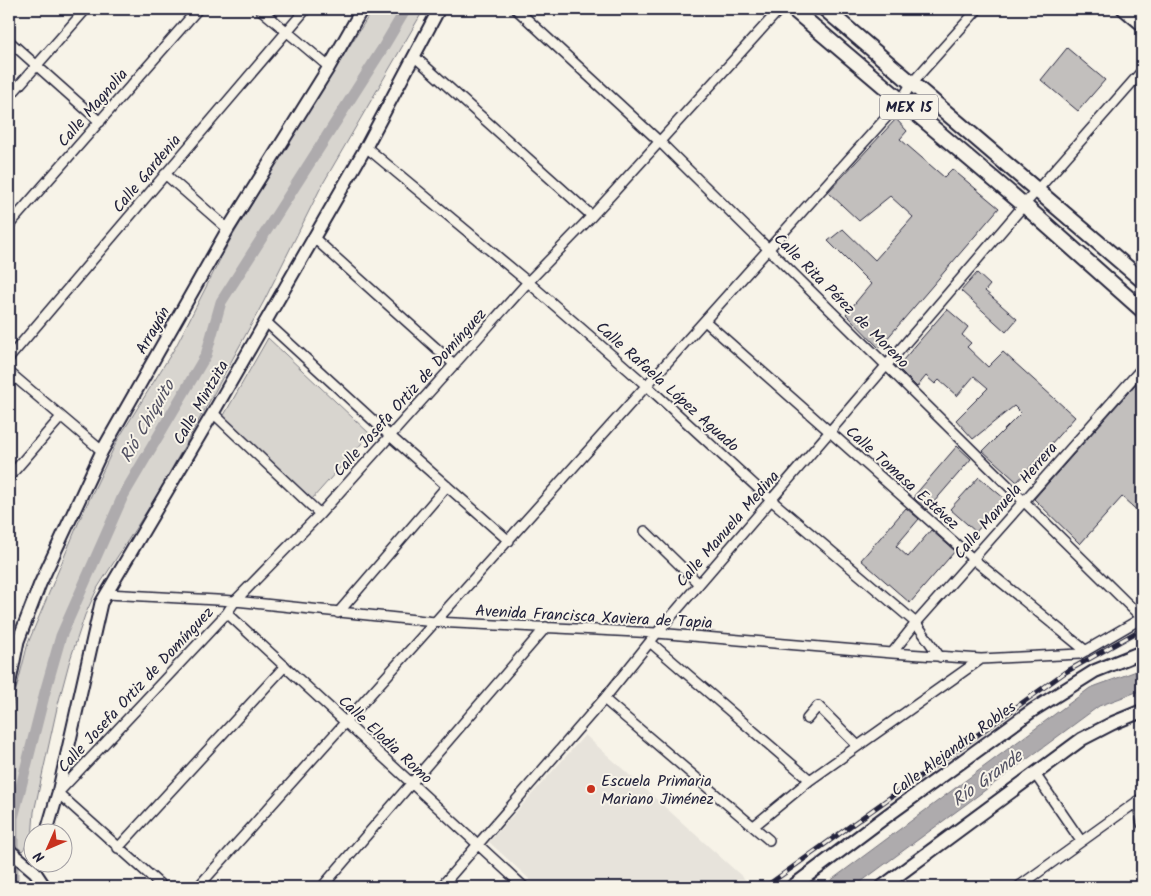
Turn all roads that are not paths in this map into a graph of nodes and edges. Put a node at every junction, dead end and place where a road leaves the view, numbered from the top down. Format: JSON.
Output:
{"nodes":[{"id":1,"x":86,"y":9,"type":"edge"},
{"id":2,"x":198,"y":9,"type":"edge"},
{"id":3,"x":260,"y":9,"type":"edge"},
{"id":4,"x":306,"y":9,"type":"edge"},
{"id":5,"x":362,"y":9,"type":"edge"},
{"id":6,"x":439,"y":9,"type":"edge"},
{"id":7,"x":516,"y":9,"type":"edge"},
{"id":8,"x":780,"y":9,"type":"edge"},
{"id":9,"x":793,"y":9,"type":"edge"},
{"id":10,"x":825,"y":9,"type":"edge"},
{"id":11,"x":978,"y":9,"type":"edge"},
{"id":12,"x":1123,"y":9,"type":"edge"},
{"id":13,"x":1142,"y":25,"type":"edge"},
{"id":14,"x":287,"y":31,"type":"junction"},
{"id":15,"x":9,"y":41,"type":"edge"},
{"id":16,"x":415,"y":57,"type":"junction"},
{"id":17,"x":37,"y":66,"type":"junction"},
{"id":18,"x":329,"y":67,"type":"junction"},
{"id":19,"x":1142,"y":71,"type":"edge"},
{"id":20,"x":911,"y":84,"type":"junction"},
{"id":21,"x":9,"y":97,"type":"edge"},
{"id":22,"x":902,"y":101,"type":"junction"},
{"id":23,"x":100,"y":122,"type":"junction"},
{"id":24,"x":660,"y":142,"type":"junction"},
{"id":25,"x":366,"y":147,"type":"junction"},
{"id":26,"x":165,"y":174,"type":"junction"},
{"id":27,"x":1038,"y":190,"type":"junction"},
{"id":28,"x":1024,"y":205,"type":"junction"},
{"id":29,"x":592,"y":216,"type":"junction"},
{"id":30,"x":9,"y":225,"type":"edge"},
{"id":31,"x":228,"y":229,"type":"junction"},
{"id":32,"x":313,"y":237,"type":"junction"},
{"id":33,"x":769,"y":249,"type":"junction"},
{"id":34,"x":1142,"y":280,"type":"edge"},
{"id":35,"x":528,"y":282,"type":"junction"},
{"id":36,"x":1142,"y":310,"type":"edge"},
{"id":37,"x":265,"y":321,"type":"junction"},
{"id":38,"x":705,"y":321,"type":"junction"},
{"id":39,"x":9,"y":358,"type":"edge"},
{"id":40,"x":455,"y":365,"type":"junction"},
{"id":41,"x":886,"y":366,"type":"junction"},
{"id":42,"x":1142,"y":368,"type":"edge"},
{"id":43,"x":9,"y":372,"type":"edge"},
{"id":44,"x":647,"y":386,"type":"junction"},
{"id":45,"x":213,"y":414,"type":"junction"},
{"id":46,"x":61,"y":416,"type":"junction"},
{"id":47,"x":830,"y":432,"type":"junction"},
{"id":48,"x":389,"y":435,"type":"junction"},
{"id":49,"x":102,"y":451,"type":"junction"},
{"id":50,"x":9,"y":477,"type":"edge"},
{"id":51,"x":447,"y":486,"type":"junction"},
{"id":52,"x":771,"y":500,"type":"junction"},
{"id":53,"x":1024,"y":501,"type":"junction"},
{"id":54,"x":320,"y":514,"type":"junction"},
{"id":55,"x":644,"y":531,"type":"dead end"},
{"id":56,"x":509,"y":541,"type":"junction"},
{"id":57,"x":973,"y":559,"type":"junction"},
{"id":58,"x":699,"y":584,"type":"junction"},
{"id":59,"x":107,"y":594,"type":"junction"},
{"id":60,"x":236,"y":601,"type":"junction"},
{"id":61,"x":227,"y":613,"type":"junction"},
{"id":62,"x":338,"y":613,"type":"junction"},
{"id":63,"x":1142,"y":618,"type":"edge"},
{"id":64,"x":435,"y":622,"type":"junction"},
{"id":65,"x":916,"y":623,"type":"junction"},
{"id":66,"x":546,"y":627,"type":"junction"},
{"id":67,"x":657,"y":633,"type":"junction"},
{"id":68,"x":650,"y":642,"type":"junction"},
{"id":69,"x":1142,"y":652,"type":"edge"},
{"id":70,"x":892,"y":653,"type":"junction"},
{"id":71,"x":1083,"y":653,"type":"junction"},
{"id":72,"x":940,"y":657,"type":"junction"},
{"id":73,"x":981,"y":659,"type":"junction"},
{"id":74,"x":285,"y":666,"type":"junction"},
{"id":75,"x":9,"y":686,"type":"edge"},
{"id":76,"x":604,"y":699,"type":"junction"},
{"id":77,"x":1142,"y":711,"type":"edge"},
{"id":78,"x":807,"y":719,"type":"dead end"},
{"id":79,"x":346,"y":723,"type":"junction"},
{"id":80,"x":858,"y":746,"type":"junction"},
{"id":81,"x":1035,"y":774,"type":"junction"},
{"id":82,"x":810,"y":780,"type":"junction"},
{"id":83,"x":412,"y":784,"type":"junction"},
{"id":84,"x":58,"y":793,"type":"junction"},
{"id":85,"x":1140,"y":799,"type":"edge"},
{"id":86,"x":49,"y":824,"type":"edge"},
{"id":87,"x":1142,"y":824,"type":"edge"},
{"id":88,"x":754,"y":826,"type":"junction"},
{"id":89,"x":769,"y":840,"type":"dead end"},
{"id":90,"x":1081,"y":841,"type":"junction"},
{"id":91,"x":478,"y":845,"type":"junction"},
{"id":92,"x":118,"y":848,"type":"junction"},
{"id":93,"x":9,"y":850,"type":"edge"},
{"id":94,"x":22,"y":861,"type":"edge"},
{"id":95,"x":39,"y":874,"type":"edge"},
{"id":96,"x":886,"y":886,"type":"edge"},
{"id":97,"x":45,"y":887,"type":"edge"},
{"id":98,"x":163,"y":887,"type":"edge"},
{"id":99,"x":198,"y":887,"type":"edge"},
{"id":100,"x":322,"y":887,"type":"edge"},
{"id":101,"x":441,"y":887,"type":"edge"},
{"id":102,"x":524,"y":887,"type":"edge"},
{"id":103,"x":792,"y":887,"type":"edge"},
{"id":104,"x":1018,"y":887,"type":"edge"}],
"edges":[{"from":1,"to":17,"type":"street"},
{"from":2,"to":23,"type":"street","name":"Calle Magnolia"},
{"from":3,"to":14,"type":"street"},
{"from":4,"to":14,"type":"street","name":"Calle Gardenia"},
{"from":5,"to":18,"type":"street","name":"Arrayán"},
{"from":6,"to":16,"type":"street","name":"Calle Mintzita"},
{"from":7,"to":24,"type":"street","name":"Calle Rita Pérez de Moreno"},
{"from":8,"to":24,"type":"street","name":"Calle Josefa Ortiz de Domínguez"},
{"from":9,"to":22,"type":"main road","number":"MEX 15"},
{"from":10,"to":20,"type":"main road","number":"MEX 15"},
{"from":11,"to":20,"type":"street"},
{"from":12,"to":13,"type":"street"},
{"from":14,"to":18,"type":"street"},
{"from":14,"to":26,"type":"street","name":"Calle Gardenia"},
{"from":15,"to":17,"type":"street"},
{"from":16,"to":25,"type":"street","name":"Calle Mintzita"},
{"from":16,"to":29,"type":"street"},
{"from":17,"to":21,"type":"street"},
{"from":17,"to":23,"type":"street"},
{"from":18,"to":31,"type":"street","name":"Arrayán"},
{"from":19,"to":27,"type":"street","name":"Calle Manuela Medina"},
{"from":20,"to":22,"type":"street"},
{"from":20,"to":27,"type":"main road","number":"MEX 15"},
{"from":22,"to":28,"type":"main road","number":"MEX 15"},
{"from":22,"to":33,"type":"street"},
{"from":23,"to":30,"type":"street","name":"Calle Magnolia"},
{"from":24,"to":29,"type":"street","name":"Calle Josefa Ortiz de Domínguez"},
{"from":24,"to":33,"type":"street","name":"Calle Rita Pérez de Moreno"},
{"from":25,"to":32,"type":"street","name":"Calle Mintzita"},
{"from":25,"to":35,"type":"street","name":"Calle Rafaela López Aguado"},
{"from":26,"to":31,"type":"street"},
{"from":26,"to":39,"type":"street","name":"Calle Gardenia"},
{"from":27,"to":28,"type":"street","name":"Calle Manuela Medina"},
{"from":27,"to":34,"type":"main road","number":"MEX 15"},
{"from":28,"to":36,"type":"main road","number":"MEX 15"},
{"from":28,"to":41,"type":"street","name":"Calle Manuela Medina"},
{"from":29,"to":35,"type":"street","name":"Calle Josefa Ortiz de Domínguez"},
{"from":31,"to":49,"type":"street","name":"Arrayán"},
{"from":32,"to":37,"type":"street","name":"Calle Mintzita"},
{"from":32,"to":40,"type":"street"},
{"from":33,"to":38,"type":"street"},
{"from":33,"to":41,"type":"street","name":"Calle Rita Pérez de Moreno"},
{"from":35,"to":40,"type":"street","name":"Calle Josefa Ortiz de Domínguez"},
{"from":35,"to":44,"type":"street","name":"Calle Rafaela López Aguado"},
{"from":37,"to":45,"type":"street","name":"Calle Mintzita"},
{"from":37,"to":48,"type":"street"},
{"from":38,"to":44,"type":"street"},
{"from":38,"to":47,"type":"street","name":"Calle Tomasa Estévez"},
{"from":40,"to":48,"type":"street","name":"Calle Josefa Ortiz de Domínguez"},
{"from":41,"to":47,"type":"street","name":"Calle Manuela Medina"},
{"from":41,"to":53,"type":"street","name":"Calle Rita Pérez de Moreno"},
{"from":42,"to":53,"type":"street","name":"Calle Manuela Herrera"},
{"from":43,"to":46,"type":"street"},
{"from":44,"to":52,"type":"street","name":"Calle Rafaela López Aguado"},
{"from":44,"to":56,"type":"street"},
{"from":45,"to":54,"type":"street"},
{"from":45,"to":59,"type":"street","name":"Calle Mintzita"},
{"from":46,"to":49,"type":"street"},
{"from":46,"to":50,"type":"street"},
{"from":47,"to":52,"type":"street","name":"Calle Manuela Medina"},
{"from":47,"to":57,"type":"street","name":"Calle Tomasa Estévez"},
{"from":48,"to":51,"type":"street"},
{"from":48,"to":54,"type":"street","name":"Calle Josefa Ortiz de Domínguez"},
{"from":49,"to":75,"type":"street","name":"Arrayán"},
{"from":51,"to":56,"type":"street"},
{"from":51,"to":62,"type":"street"},
{"from":52,"to":58,"type":"street","name":"Calle Manuela Medina"},
{"from":52,"to":65,"type":"street","name":"Calle Rafaela López Aguado"},
{"from":53,"to":57,"type":"street","name":"Calle Manuela Herrera"},
{"from":53,"to":63,"type":"street","name":"Calle Rita Pérez de Moreno"},
{"from":54,"to":60,"type":"street","name":"Calle Josefa Ortiz de Domínguez"},
{"from":55,"to":58,"type":"street"},
{"from":56,"to":64,"type":"street"},
{"from":57,"to":65,"type":"street","name":"Calle Manuela Herrera"},
{"from":57,"to":71,"type":"street","name":"Calle Tomasa Estévez"},
{"from":58,"to":67,"type":"street","name":"Calle Manuela Medina"},
{"from":59,"to":60,"type":"street","name":"Avenida Francisca Xaviera de Tapia"},
{"from":59,"to":84,"type":"street","name":"Calle Mintzita"},
{"from":60,"to":61,"type":"street","name":"Calle Josefa Ortiz de Domínguez"},
{"from":60,"to":62,"type":"street","name":"Avenida Francisca Xaviera de Tapia"},
{"from":61,"to":74,"type":"street","name":"Calle Elodia Romo"},
{"from":61,"to":84,"type":"street","name":"Calle Josefa Ortiz de Domínguez"},
{"from":62,"to":64,"type":"street","name":"Avenida Francisca Xaviera de Tapia"},
{"from":63,"to":71,"type":"street"},
{"from":64,"to":66,"type":"street","name":"Avenida Francisca Xaviera de Tapia"},
{"from":64,"to":79,"type":"street"},
{"from":65,"to":70,"type":"street","name":"Calle Manuela Herrera"},
{"from":65,"to":72,"type":"street","name":"Calle Rafaela López Aguado"},
{"from":66,"to":67,"type":"street","name":"Avenida Francisca Xaviera de Tapia"},
{"from":66,"to":83,"type":"street"},
{"from":67,"to":68,"type":"street","name":"Calle Manuela Medina"},
{"from":67,"to":70,"type":"street","name":"Avenida Francisca Xaviera de Tapia"},
{"from":68,"to":76,"type":"street","name":"Calle Manuela Medina"},
{"from":68,"to":82,"type":"street"},
{"from":69,"to":103,"type":"main road","name":"Calle Alejandra Robles"},
{"from":70,"to":72,"type":"street","name":"Avenida Francisca Xaviera de Tapia"},
{"from":71,"to":73,"type":"street","name":"Avenida Francisca Xaviera de Tapia"},
{"from":72,"to":73,"type":"street","name":"Avenida Francisca Xaviera de Tapia"},
{"from":73,"to":80,"type":"street"},
{"from":74,"to":79,"type":"street","name":"Calle Elodia Romo"},
{"from":74,"to":92,"type":"street"},
{"from":76,"to":88,"type":"street"},
{"from":76,"to":91,"type":"street","name":"Calle Manuela Medina"},
{"from":77,"to":81,"type":"main road"},
{"from":78,"to":80,"type":"street"},
{"from":79,"to":83,"type":"street","name":"Calle Elodia Romo"},
{"from":79,"to":99,"type":"street"},
{"from":80,"to":82,"type":"street"},
{"from":81,"to":90,"type":"street"},
{"from":81,"to":96,"type":"main road"},
{"from":82,"to":88,"type":"street"},
{"from":83,"to":91,"type":"street","name":"Calle Elodia Romo"},
{"from":83,"to":100,"type":"street"},
{"from":84,"to":86,"type":"street","name":"Calle Mintzita"},
{"from":84,"to":92,"type":"street"},
{"from":85,"to":87,"type":"street"},
{"from":85,"to":90,"type":"street"},
{"from":88,"to":89,"type":"street"},
{"from":90,"to":104,"type":"street"},
{"from":91,"to":101,"type":"street","name":"Calle Manuela Medina"},
{"from":91,"to":102,"type":"street","name":"Calle Elodia Romo"},
{"from":92,"to":98,"type":"street"},
{"from":93,"to":94,"type":"street"},
{"from":95,"to":97,"type":"street"}]}
